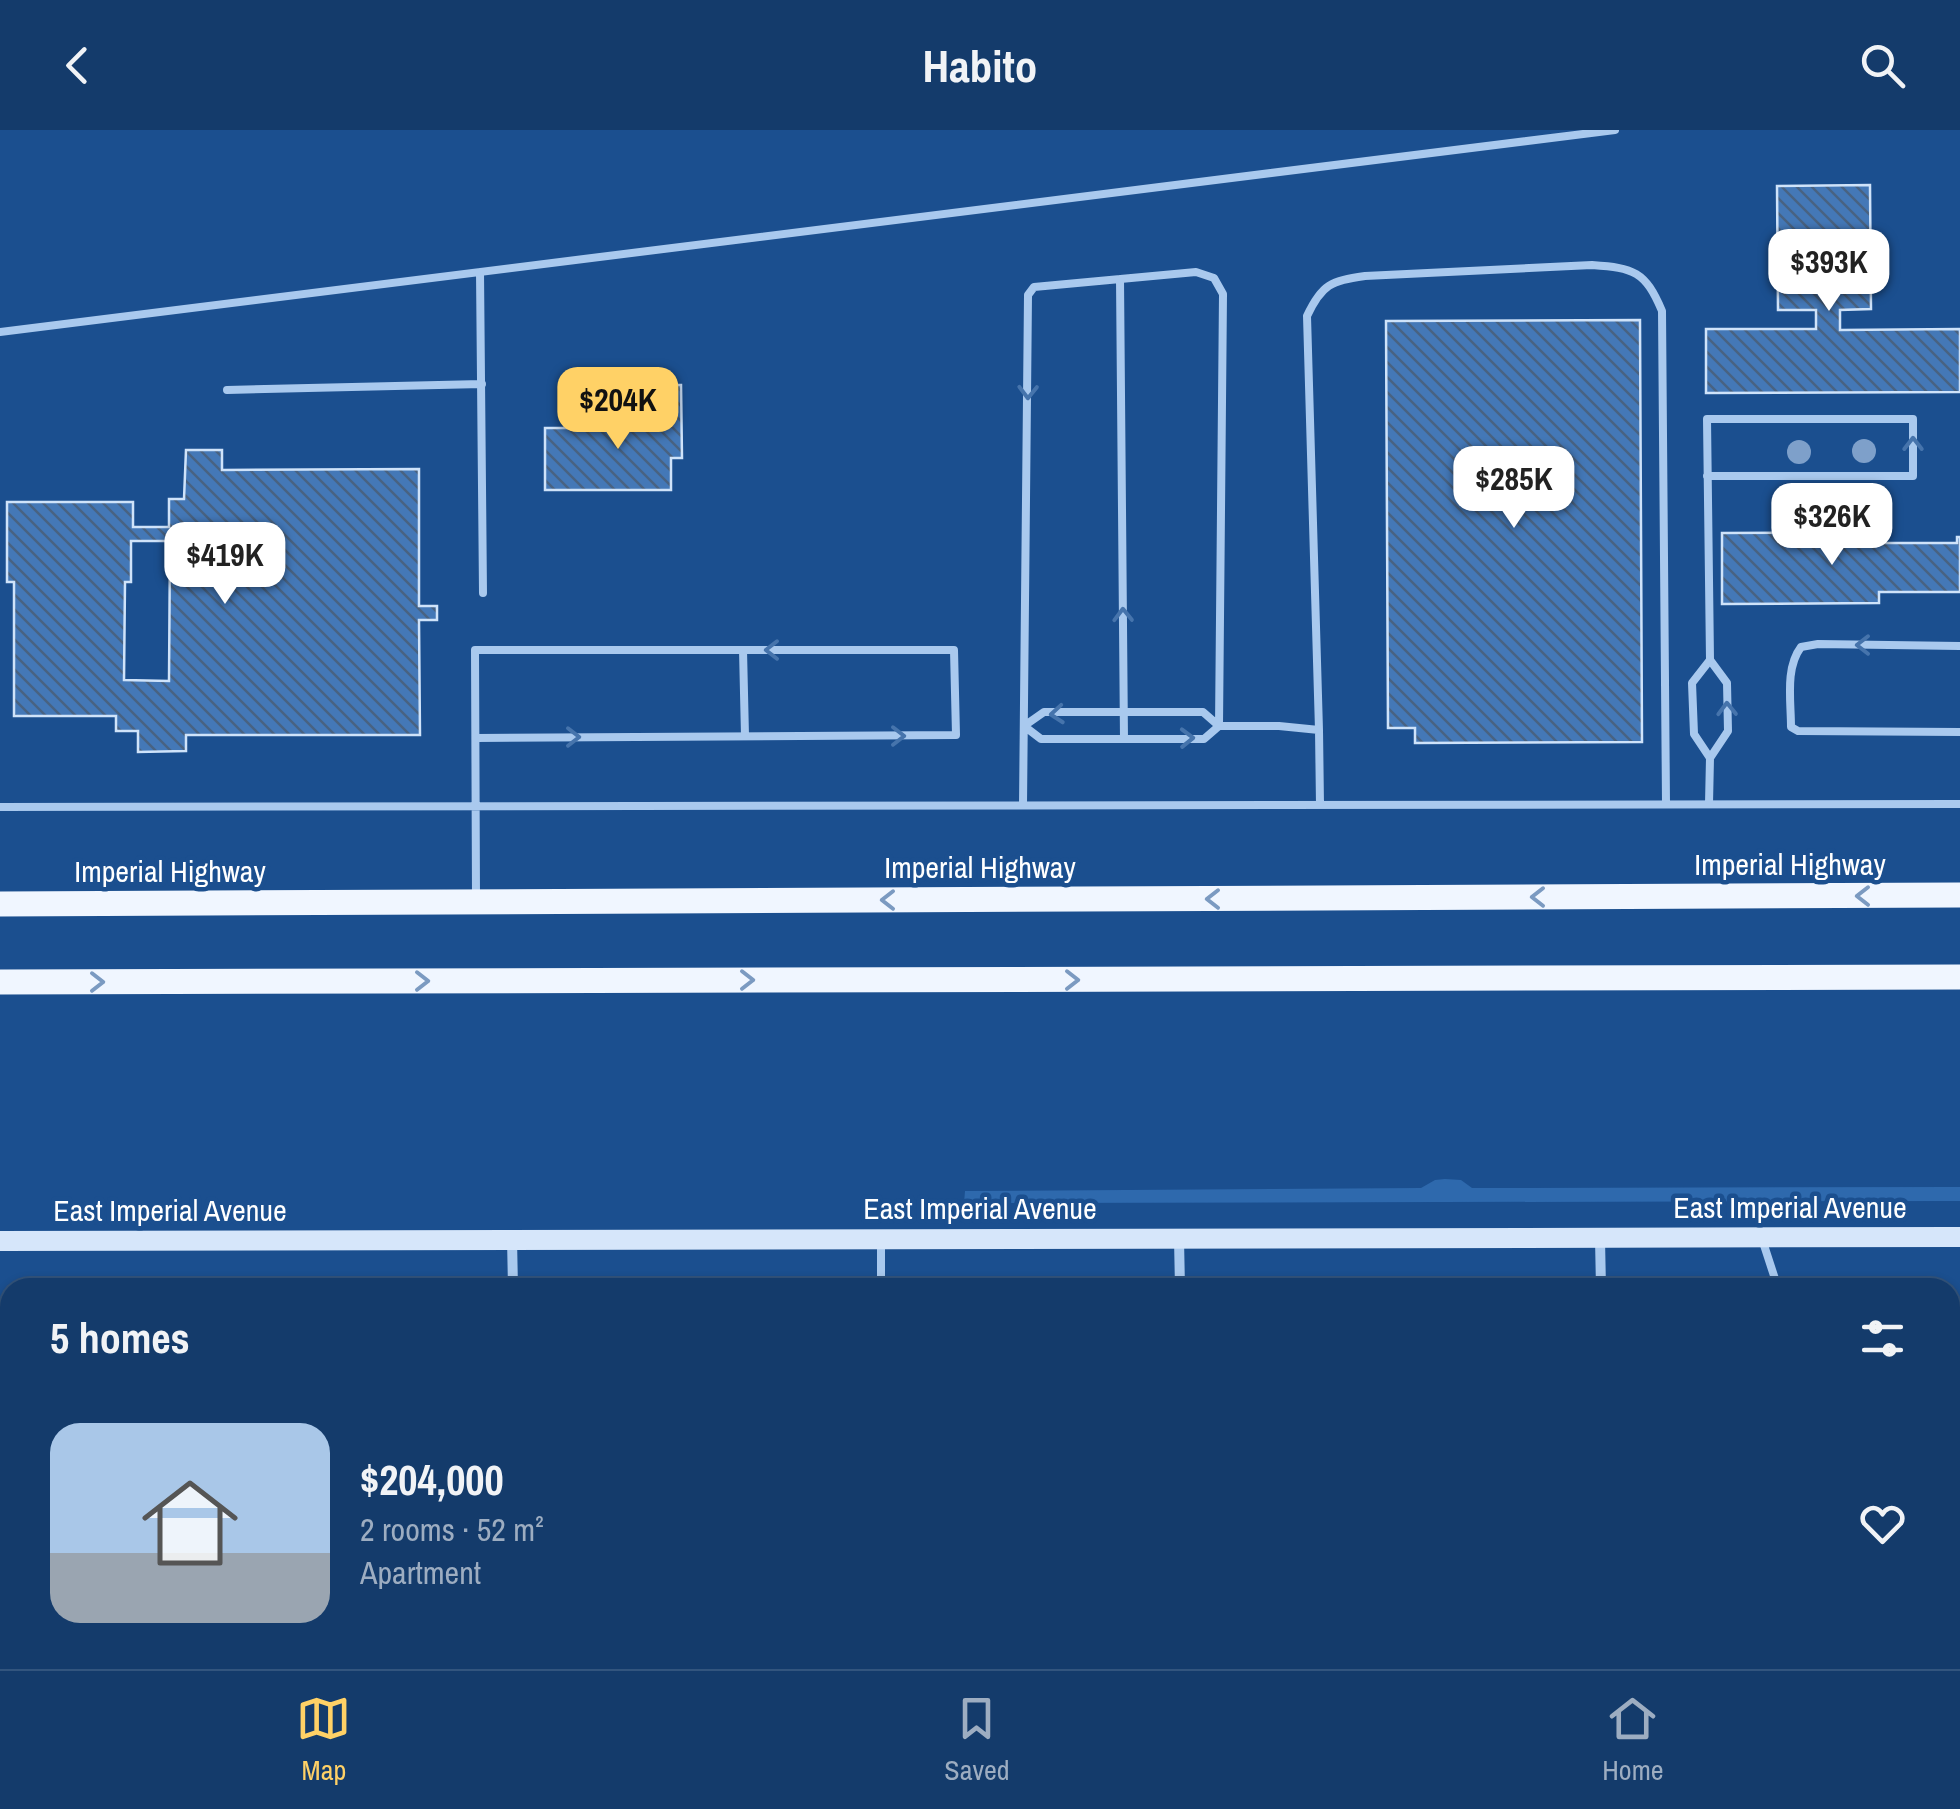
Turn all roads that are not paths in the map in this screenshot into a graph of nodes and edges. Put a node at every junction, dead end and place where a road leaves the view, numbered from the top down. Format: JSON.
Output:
{"nodes":[{"id":1,"x":1615,"y":130,"type":"edge"},
{"id":2,"x":480,"y":272,"type":"junction"},
{"id":3,"x":1120,"y":280,"type":"junction"},
{"id":4,"x":0,"y":332,"type":"edge"},
{"id":5,"x":482,"y":384,"type":"junction"},
{"id":6,"x":227,"y":390,"type":"dead end"},
{"id":7,"x":1708,"y":476,"type":"junction"},
{"id":8,"x":484,"y":592,"type":"dead end"},
{"id":9,"x":1960,"y":646,"type":"edge"},
{"id":10,"x":742,"y":650,"type":"junction"},
{"id":11,"x":1710,"y":660,"type":"junction"},
{"id":12,"x":1124,"y":712,"type":"junction"},
{"id":13,"x":1024,"y":726,"type":"junction"},
{"id":14,"x":1219,"y":726,"type":"junction"},
{"id":15,"x":1318,"y":730,"type":"junction"},
{"id":16,"x":1960,"y":732,"type":"edge"},
{"id":17,"x":745,"y":736,"type":"junction"},
{"id":18,"x":476,"y":738,"type":"junction"},
{"id":19,"x":1124,"y":739,"type":"junction"},
{"id":20,"x":1710,"y":758,"type":"junction"},
{"id":21,"x":1666,"y":804,"type":"junction"},
{"id":22,"x":1709,"y":804,"type":"junction"},
{"id":23,"x":1960,"y":804,"type":"edge"},
{"id":24,"x":1023,"y":805,"type":"junction"},
{"id":25,"x":1320,"y":805,"type":"junction"},
{"id":26,"x":476,"y":806,"type":"junction"},
{"id":27,"x":0,"y":808,"type":"edge"},
{"id":28,"x":1960,"y":895,"type":"edge"},
{"id":29,"x":476,"y":902,"type":"junction"},
{"id":30,"x":0,"y":904,"type":"edge"},
{"id":31,"x":1960,"y":977,"type":"edge"},
{"id":32,"x":0,"y":982,"type":"edge"},
{"id":33,"x":1600,"y":1237,"type":"junction"},
{"id":34,"x":1762,"y":1237,"type":"junction"},
{"id":35,"x":1960,"y":1237,"type":"edge"},
{"id":36,"x":881,"y":1238,"type":"junction"},
{"id":37,"x":1180,"y":1238,"type":"junction"},
{"id":38,"x":512,"y":1239,"type":"junction"},
{"id":39,"x":0,"y":1241,"type":"edge"},
{"id":40,"x":513,"y":1278,"type":"edge"},
{"id":41,"x":881,"y":1278,"type":"edge"},
{"id":42,"x":1180,"y":1278,"type":"edge"},
{"id":43,"x":1600,"y":1278,"type":"edge"},
{"id":44,"x":1775,"y":1278,"type":"edge"}],
"edges":[{"from":1,"to":2,"type":"lane"},
{"from":2,"to":4,"type":"lane"},
{"from":2,"to":5,"type":"lane"},
{"from":12,"to":3,"type":"lane","one_way":true},
{"from":3,"to":13,"type":"lane","one_way":true},
{"from":3,"to":14,"type":"lane"},
{"from":5,"to":6,"type":"lane"},
{"from":5,"to":8,"type":"lane"},
{"from":7,"to":7,"type":"lane","one_way":true},
{"from":7,"to":11,"type":"lane"},
{"from":9,"to":16,"type":"lane","one_way":true},
{"from":10,"to":17,"type":"lane"},
{"from":17,"to":10,"type":"lane","one_way":true},
{"from":10,"to":18,"type":"lane"},
{"from":20,"to":11,"type":"lane","one_way":true},
{"from":11,"to":20,"type":"lane"},
{"from":12,"to":13,"type":"lane","one_way":true},
{"from":12,"to":14,"type":"lane"},
{"from":12,"to":19,"type":"lane"},
{"from":13,"to":19,"type":"lane"},
{"from":13,"to":24,"type":"lane"},
{"from":14,"to":15,"type":"lane"},
{"from":19,"to":14,"type":"lane","one_way":true},
{"from":15,"to":21,"type":"lane"},
{"from":15,"to":25,"type":"lane"},
{"from":18,"to":17,"type":"lane","one_way":true},
{"from":18,"to":26,"type":"lane"},
{"from":20,"to":22,"type":"lane"},
{"from":21,"to":22,"type":"lane"},
{"from":21,"to":25,"type":"lane"},
{"from":22,"to":23,"type":"lane"},
{"from":24,"to":25,"type":"lane"},
{"from":24,"to":26,"type":"lane"},
{"from":26,"to":27,"type":"lane"},
{"from":26,"to":29,"type":"lane"},
{"from":28,"to":29,"type":"main road","name":"Imperial Highway","one_way":true},
{"from":29,"to":30,"type":"main road","name":"Imperial Highway"},
{"from":32,"to":31,"type":"main road","one_way":true},
{"from":33,"to":34,"type":"street","name":"East Imperial Avenue"},
{"from":33,"to":37,"type":"street","name":"East Imperial Avenue"},
{"from":33,"to":43,"type":"street"},
{"from":34,"to":35,"type":"street","name":"East Imperial Avenue"},
{"from":34,"to":44,"type":"lane"},
{"from":36,"to":37,"type":"street","name":"East Imperial Avenue"},
{"from":36,"to":38,"type":"street","name":"East Imperial Avenue"},
{"from":36,"to":41,"type":"lane"},
{"from":37,"to":42,"type":"street"},
{"from":38,"to":39,"type":"street","name":"East Imperial Avenue"},
{"from":38,"to":40,"type":"street"}]}
